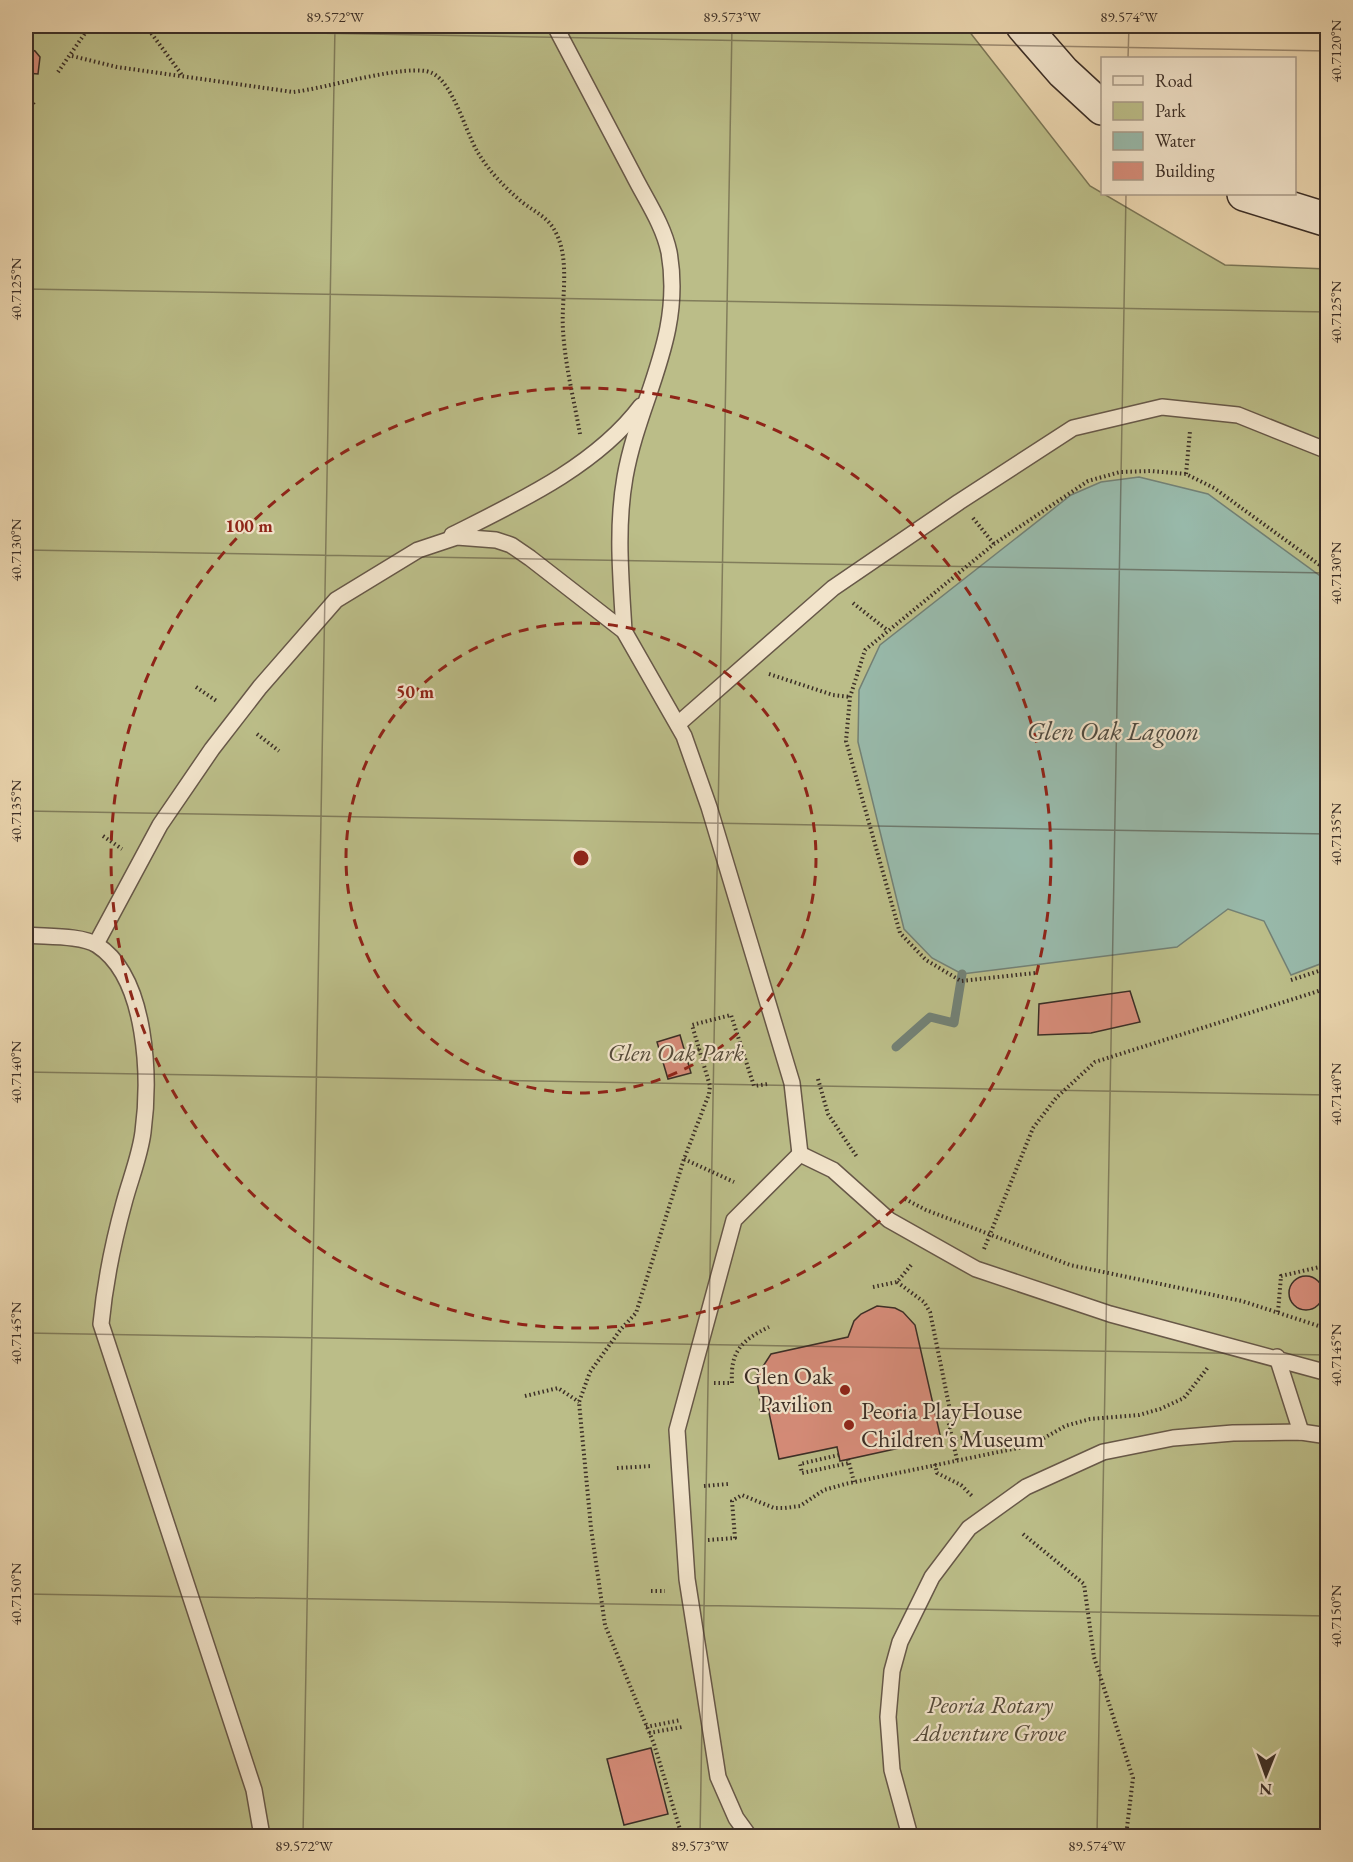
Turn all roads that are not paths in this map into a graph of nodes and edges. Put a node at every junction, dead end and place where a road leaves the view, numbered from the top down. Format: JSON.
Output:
{"nodes":[{"id":1,"x":555,"y":26,"type":"edge"},
{"id":2,"x":1023,"y":26,"type":"edge"},
{"id":3,"x":1101,"y":107,"type":"edge"},
{"id":4,"x":1249,"y":195,"type":"edge"},
{"id":5,"x":1328,"y":220,"type":"edge"},
{"id":6,"x":651,"y":394,"type":"junction"},
{"id":7,"x":1328,"y":451,"type":"edge"},
{"id":8,"x":439,"y":542,"type":"junction"},
{"id":9,"x":624,"y":630,"type":"junction"},
{"id":10,"x":678,"y":724,"type":"junction"},
{"id":11,"x":26,"y":935,"type":"edge"},
{"id":12,"x":96,"y":944,"type":"junction"},
{"id":13,"x":800,"y":1154,"type":"junction"},
{"id":14,"x":1277,"y":1357,"type":"junction"},
{"id":15,"x":1328,"y":1373,"type":"edge"},
{"id":16,"x":1301,"y":1432,"type":"junction"},
{"id":17,"x":1328,"y":1436,"type":"edge"},
{"id":18,"x":262,"y":1836,"type":"edge"},
{"id":19,"x":749,"y":1836,"type":"edge"},
{"id":20,"x":910,"y":1836,"type":"edge"}],
"edges":[{"from":1,"to":6,"type":"lane"},
{"from":2,"to":3,"type":"street"},
{"from":4,"to":5,"type":"street"},
{"from":6,"to":8,"type":"lane"},
{"from":6,"to":9,"type":"lane"},
{"from":7,"to":10,"type":"lane"},
{"from":8,"to":9,"type":"lane"},
{"from":8,"to":12,"type":"lane"},
{"from":9,"to":10,"type":"lane"},
{"from":10,"to":13,"type":"lane"},
{"from":11,"to":12,"type":"lane"},
{"from":12,"to":18,"type":"lane"},
{"from":13,"to":14,"type":"lane"},
{"from":13,"to":19,"type":"lane"},
{"from":14,"to":15,"type":"lane"},
{"from":14,"to":16,"type":"lane"},
{"from":16,"to":17,"type":"lane"},
{"from":16,"to":20,"type":"lane"}]}
